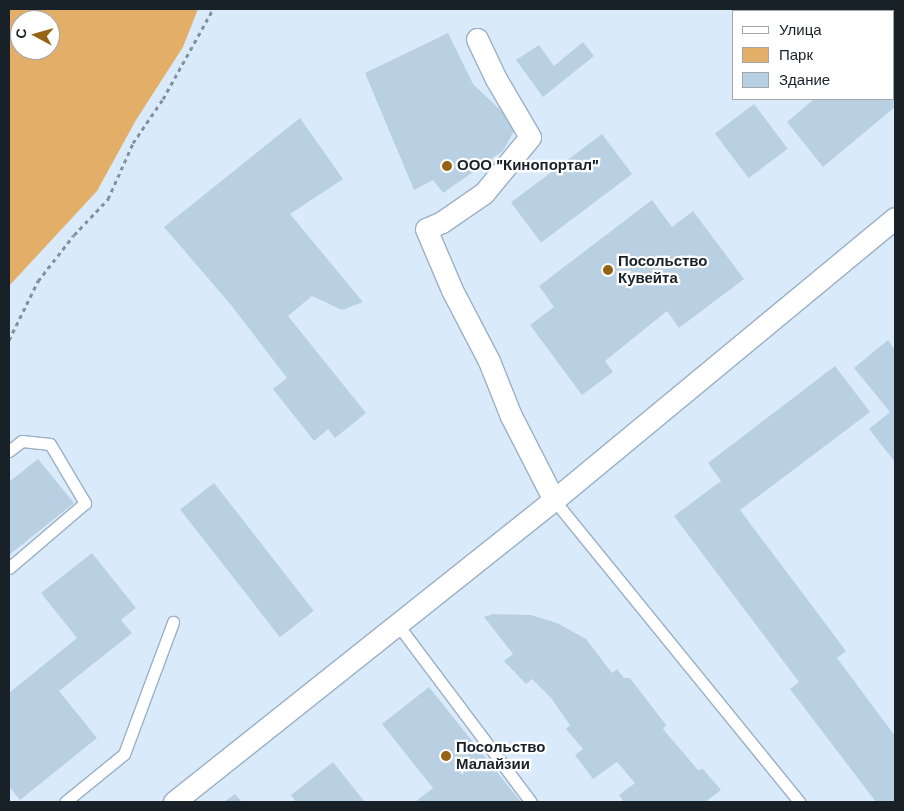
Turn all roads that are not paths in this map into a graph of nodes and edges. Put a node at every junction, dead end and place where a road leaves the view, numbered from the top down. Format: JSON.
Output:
{"nodes":[{"id":1,"x":477,"y":39,"type":"dead end"},
{"id":2,"x":895,"y":218,"type":"edge"},
{"id":3,"x":9,"y":452,"type":"edge"},
{"id":4,"x":554,"y":500,"type":"junction"},
{"id":5,"x":9,"y":568,"type":"edge"},
{"id":6,"x":173,"y":622,"type":"dead end"},
{"id":7,"x":398,"y":625,"type":"junction"},
{"id":8,"x":65,"y":802,"type":"edge"},
{"id":9,"x":174,"y":802,"type":"edge"},
{"id":10,"x":531,"y":802,"type":"edge"},
{"id":11,"x":799,"y":802,"type":"edge"}],
"edges":[{"from":1,"to":4,"type":"street"},
{"from":2,"to":4,"type":"street"},
{"from":3,"to":5,"type":"lane"},
{"from":4,"to":7,"type":"street"},
{"from":4,"to":11,"type":"lane"},
{"from":6,"to":8,"type":"lane"},
{"from":7,"to":9,"type":"street"},
{"from":7,"to":10,"type":"lane"}]}
